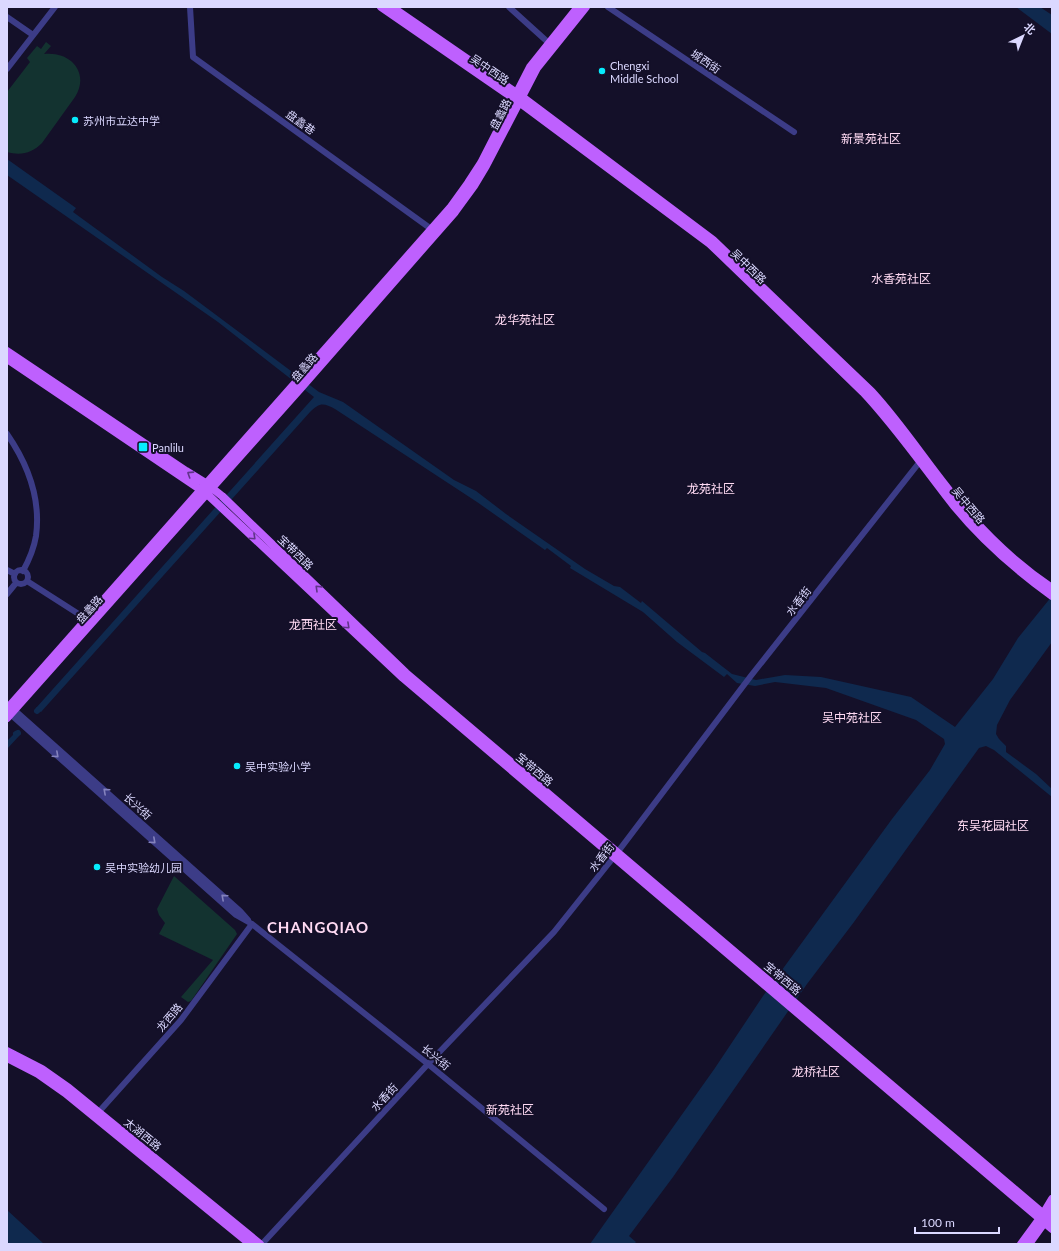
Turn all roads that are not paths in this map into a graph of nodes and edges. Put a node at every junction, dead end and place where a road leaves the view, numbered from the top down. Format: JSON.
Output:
{"nodes":[{"id":1,"x":55,"y":7,"type":"edge"},
{"id":2,"x":190,"y":7,"type":"edge"},
{"id":3,"x":381,"y":7,"type":"edge"},
{"id":4,"x":392,"y":7,"type":"edge"},
{"id":5,"x":509,"y":7,"type":"edge"},
{"id":6,"x":578,"y":7,"type":"edge"},
{"id":7,"x":586,"y":7,"type":"edge"},
{"id":8,"x":608,"y":7,"type":"edge"},
{"id":9,"x":7,"y":17,"type":"edge"},
{"id":10,"x":33,"y":35,"type":"junction"},
{"id":11,"x":551,"y":45,"type":"junction"},
{"id":12,"x":7,"y":69,"type":"edge"},
{"id":13,"x":517,"y":97,"type":"junction"},
{"id":14,"x":794,"y":132,"type":"dead end"},
{"id":15,"x":434,"y":231,"type":"junction"},
{"id":16,"x":7,"y":351,"type":"edge"},
{"id":17,"x":7,"y":359,"type":"edge"},
{"id":18,"x":7,"y":434,"type":"edge"},
{"id":19,"x":922,"y":460,"type":"junction"},
{"id":20,"x":207,"y":489,"type":"junction"},
{"id":21,"x":7,"y":570,"type":"edge"},
{"id":22,"x":23,"y":571,"type":"junction"},
{"id":23,"x":15,"y":574,"type":"junction"},
{"id":24,"x":27,"y":581,"type":"junction"},
{"id":25,"x":16,"y":583,"type":"junction"},
{"id":26,"x":1051,"y":591,"type":"edge"},
{"id":27,"x":7,"y":594,"type":"edge"},
{"id":28,"x":88,"y":623,"type":"junction"},
{"id":29,"x":9,"y":711,"type":"edge"},
{"id":30,"x":615,"y":856,"type":"junction"},
{"id":31,"x":252,"y":924,"type":"junction"},
{"id":32,"x":7,"y":1051,"type":"edge"},
{"id":33,"x":7,"y":1058,"type":"edge"},
{"id":34,"x":428,"y":1064,"type":"junction"},
{"id":35,"x":97,"y":1114,"type":"junction"},
{"id":36,"x":1052,"y":1199,"type":"edge"},
{"id":37,"x":604,"y":1209,"type":"dead end"},
{"id":38,"x":1046,"y":1218,"type":"edge"},
{"id":39,"x":1052,"y":1229,"type":"edge"},
{"id":40,"x":250,"y":1244,"type":"edge"},
{"id":41,"x":261,"y":1244,"type":"edge"},
{"id":42,"x":1021,"y":1244,"type":"edge"},
{"id":43,"x":1030,"y":1244,"type":"edge"}],
"edges":[{"from":1,"to":10,"type":"street"},
{"from":2,"to":15,"type":"street","name":"盘蠡巷"},
{"from":3,"to":13,"type":"main road","name":"吴中西路"},
{"from":4,"to":13,"type":"main road","name":"吴中西路"},
{"from":5,"to":11,"type":"street"},
{"from":6,"to":11,"type":"main road","name":"盘蠡路"},
{"from":7,"to":11,"type":"main road","name":"盘蠡路"},
{"from":8,"to":14,"type":"street","name":"城西街"},
{"from":9,"to":10,"type":"street"},
{"from":10,"to":12,"type":"street"},
{"from":11,"to":13,"type":"main road","name":"盘蠡路"},
{"from":13,"to":15,"type":"main road","name":"盘蠡路"},
{"from":13,"to":19,"type":"main road","name":"吴中西路"},
{"from":15,"to":20,"type":"main road","name":"盘蠡路"},
{"from":20,"to":16,"type":"main road","name":"宝带西路","one_way":true},
{"from":17,"to":20,"type":"main road","name":"宝带西路"},
{"from":18,"to":22,"type":"street"},
{"from":19,"to":26,"type":"main road","name":"吴中西路"},
{"from":19,"to":30,"type":"street","name":"水香街"},
{"from":20,"to":28,"type":"main road","name":"盘蠡路"},
{"from":20,"to":30,"type":"main road","name":"宝带西路","one_way":true},
{"from":30,"to":20,"type":"main road","name":"宝带西路","one_way":true},
{"from":21,"to":23,"type":"street"},
{"from":22,"to":23,"type":"street"},
{"from":22,"to":24,"type":"street"},
{"from":23,"to":25,"type":"street"},
{"from":24,"to":25,"type":"street"},
{"from":24,"to":28,"type":"street"},
{"from":25,"to":27,"type":"street"},
{"from":28,"to":29,"type":"main road","name":"盘蠡路"},
{"from":29,"to":31,"type":"street","name":"长兴街"},
{"from":30,"to":34,"type":"street","name":"水香街"},
{"from":30,"to":38,"type":"main road","name":"宝带西路"},
{"from":31,"to":34,"type":"street","name":"长兴街"},
{"from":31,"to":35,"type":"street","name":"龙西路"},
{"from":32,"to":35,"type":"main road","name":"太湖西路"},
{"from":33,"to":35,"type":"main road","name":"太湖西路"},
{"from":34,"to":37,"type":"street","name":"长兴街"},
{"from":34,"to":41,"type":"street","name":"水香街"},
{"from":35,"to":40,"type":"main road","name":"太湖西路"},
{"from":35,"to":41,"type":"main road","name":"太湖西路"},
{"from":36,"to":38,"type":"main road"},
{"from":38,"to":39,"type":"main road","name":"宝带西路"},
{"from":38,"to":42,"type":"main road"},
{"from":38,"to":43,"type":"main road"}]}
